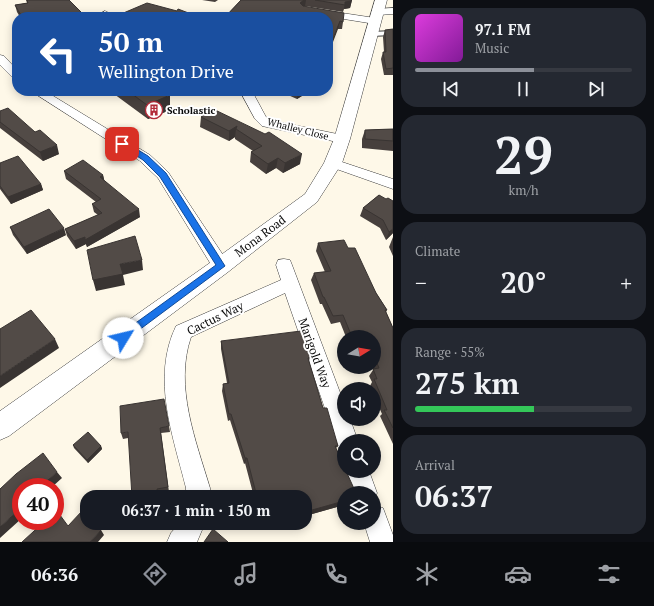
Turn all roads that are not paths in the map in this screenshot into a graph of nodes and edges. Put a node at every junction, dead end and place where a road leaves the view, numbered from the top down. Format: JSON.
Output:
{"nodes":[{"id":1,"x":333,"y":13,"type":"edge"},
{"id":2,"x":380,"y":16,"type":"edge"},
{"id":3,"x":393,"y":33,"type":"edge"},
{"id":4,"x":0,"y":58,"type":"edge"},
{"id":5,"x":12,"y":71,"type":"edge"},
{"id":6,"x":45,"y":96,"type":"edge"},
{"id":7,"x":249,"y":96,"type":"edge"},
{"id":8,"x":342,"y":139,"type":"junction"},
{"id":9,"x":333,"y":163,"type":"junction"},
{"id":10,"x":393,"y":184,"type":"edge"},
{"id":11,"x":221,"y":266,"type":"junction"},
{"id":12,"x":287,"y":274,"type":"joint"},
{"id":13,"x":0,"y":427,"type":"edge"},
{"id":14,"x":344,"y":434,"type":"edge"},
{"id":15,"x":198,"y":490,"type":"edge"},
{"id":16,"x":190,"y":530,"type":"edge"},
{"id":17,"x":379,"y":530,"type":"edge"},
{"id":18,"x":180,"y":542,"type":"edge"},
{"id":19,"x":383,"y":542,"type":"edge"}],
"edges":[{"from":1,"to":2,"type":"street"},
{"from":2,"to":3,"type":"street"},
{"from":2,"to":8,"type":"street","name":"Mona Road"},
{"from":4,"to":5,"type":"street"},
{"from":6,"to":11,"type":"street"},
{"from":7,"to":8,"type":"street","name":"Whalley Close"},
{"from":8,"to":9,"type":"street","name":"Mona Road"},
{"from":9,"to":10,"type":"street"},
{"from":9,"to":11,"type":"street","name":"Mona Road"},
{"from":11,"to":13,"type":"street","name":"Mona Road"},
{"from":12,"to":14,"type":"street","name":"Marigold Way"},
{"from":12,"to":15,"type":"street","name":"Cactus Way"},
{"from":16,"to":18,"type":"street"},
{"from":17,"to":19,"type":"street"}]}
